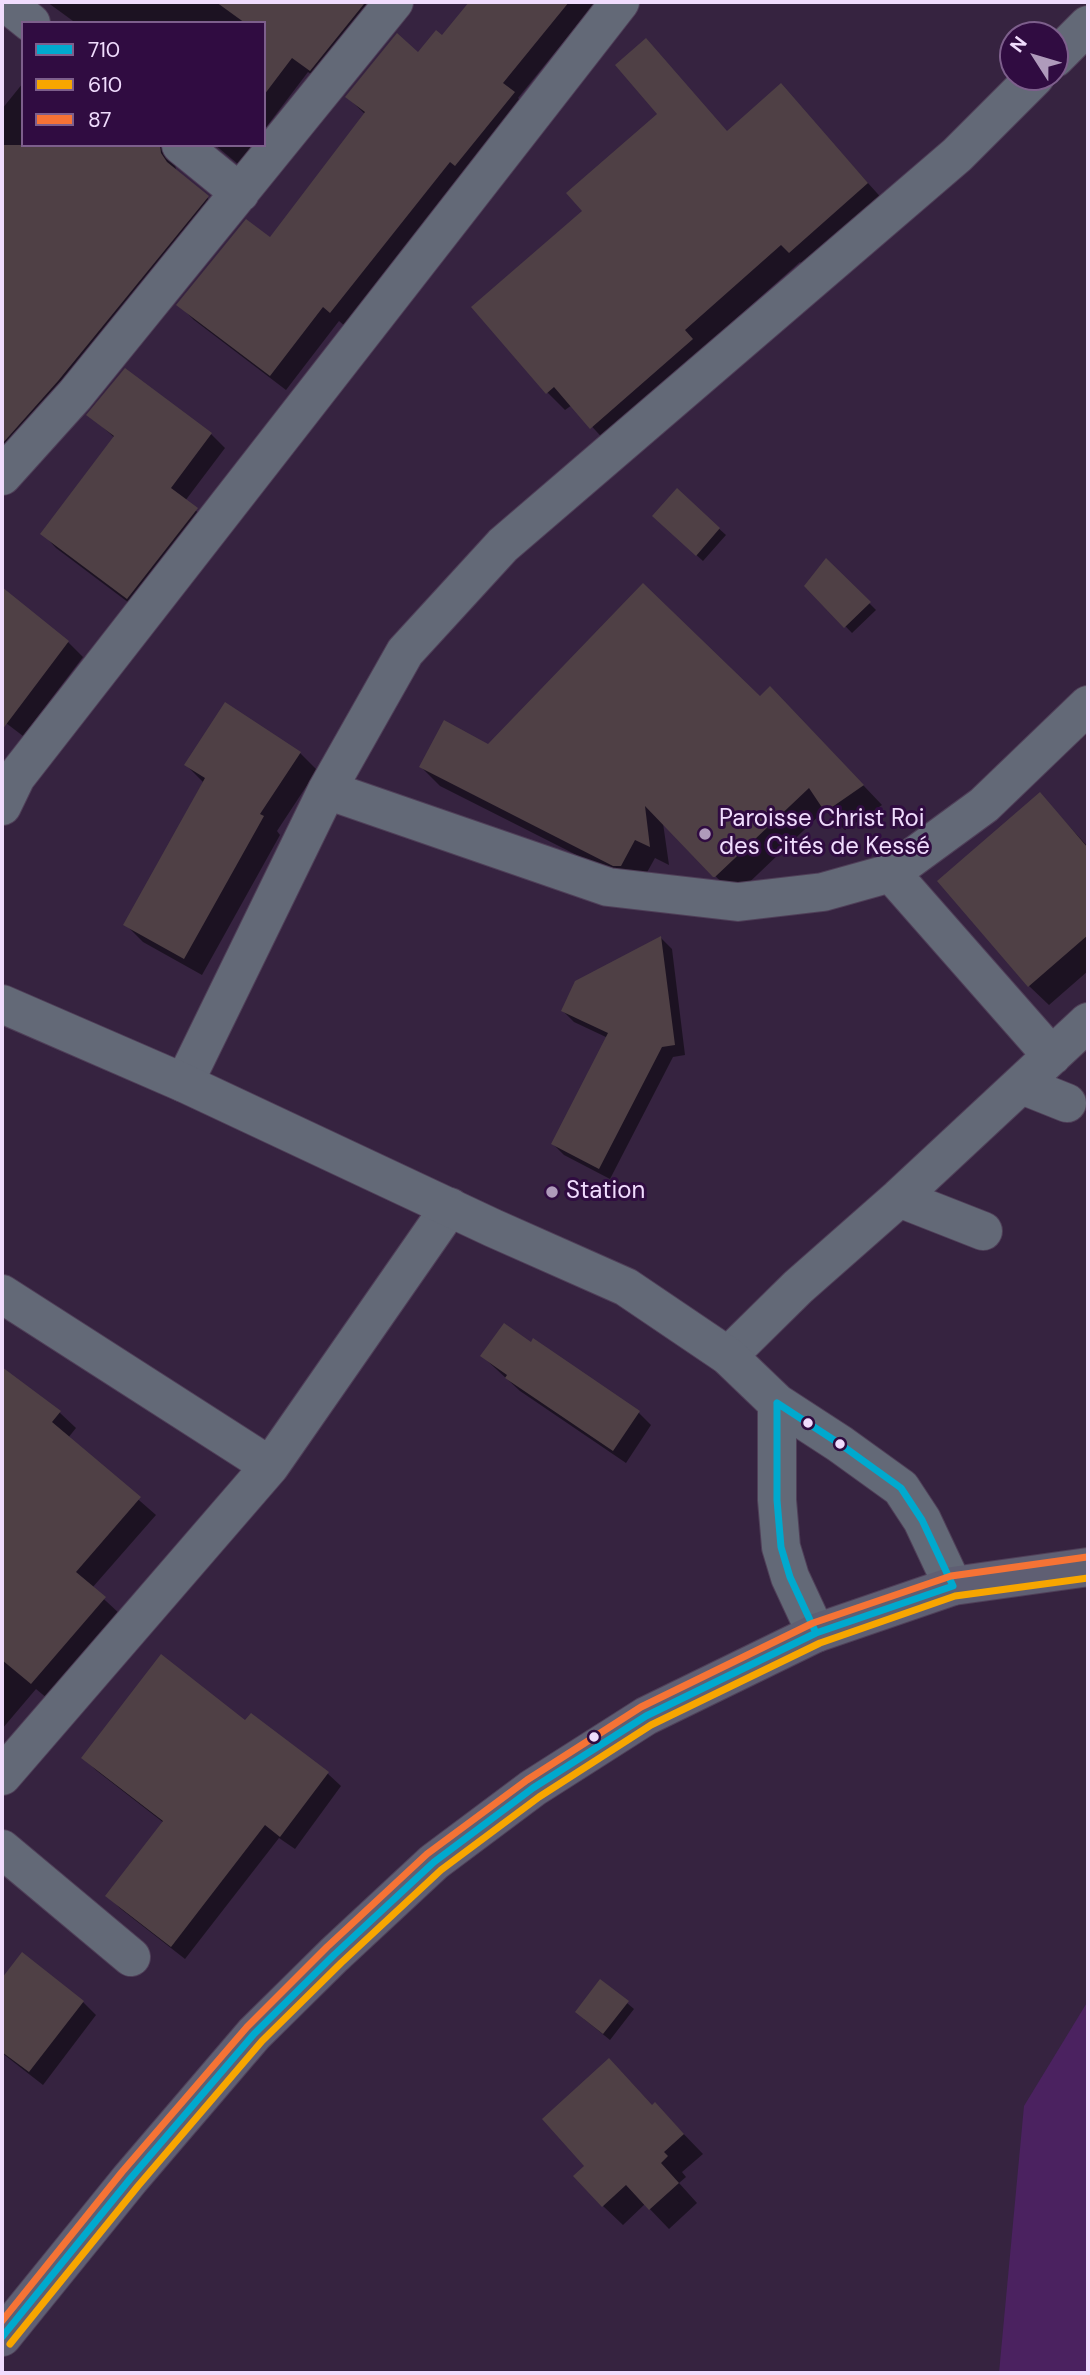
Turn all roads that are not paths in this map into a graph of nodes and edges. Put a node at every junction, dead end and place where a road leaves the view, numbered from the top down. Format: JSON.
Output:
{"nodes":[{"id":1,"x":394,"y":2,"type":"edge"},
{"id":2,"x":620,"y":2,"type":"edge"},
{"id":3,"x":1088,"y":25,"type":"edge"},
{"id":4,"x":1069,"y":44,"type":"edge"},
{"id":5,"x":1021,"y":91,"type":"edge"},
{"id":6,"x":183,"y":147,"type":"edge"},
{"id":7,"x":240,"y":193,"type":"junction"},
{"id":8,"x":2,"y":476,"type":"edge"},
{"id":9,"x":1088,"y":705,"type":"edge"},
{"id":10,"x":7,"y":782,"type":"edge"},
{"id":11,"x":327,"y":790,"type":"junction"},
{"id":12,"x":891,"y":873,"type":"junction"},
{"id":13,"x":2,"y":1004,"type":"edge"},
{"id":14,"x":1088,"y":1022,"type":"edge"},
{"id":15,"x":1052,"y":1056,"type":"junction"},
{"id":16,"x":184,"y":1083,"type":"junction"},
{"id":17,"x":1022,"y":1085,"type":"junction"},
{"id":18,"x":1067,"y":1103,"type":"dead end"},
{"id":19,"x":899,"y":1198,"type":"junction"},
{"id":20,"x":450,"y":1207,"type":"junction"},
{"id":21,"x":983,"y":1231,"type":"dead end"},
{"id":22,"x":2,"y":1294,"type":"edge"},
{"id":23,"x":728,"y":1356,"type":"junction"},
{"id":24,"x":777,"y":1403,"type":"junction"},
{"id":25,"x":270,"y":1466,"type":"junction"},
{"id":26,"x":1088,"y":1567,"type":"edge"},
{"id":27,"x":953,"y":1586,"type":"junction"},
{"id":28,"x":817,"y":1633,"type":"junction"},
{"id":29,"x":2,"y":1776,"type":"edge"},
{"id":30,"x":2,"y":1849,"type":"edge"},
{"id":31,"x":131,"y":1957,"type":"dead end"},
{"id":32,"x":2,"y":2337,"type":"edge"}],
"edges":[{"from":1,"to":7,"type":"street"},
{"from":2,"to":10,"type":"street"},
{"from":3,"to":4,"type":"street"},
{"from":5,"to":11,"type":"street"},
{"from":6,"to":7,"type":"street"},
{"from":7,"to":8,"type":"street"},
{"from":9,"to":12,"type":"street"},
{"from":11,"to":12,"type":"street"},
{"from":11,"to":16,"type":"street"},
{"from":12,"to":15,"type":"street"},
{"from":13,"to":16,"type":"street"},
{"from":14,"to":15,"type":"street"},
{"from":15,"to":17,"type":"street"},
{"from":16,"to":20,"type":"street"},
{"from":17,"to":18,"type":"street"},
{"from":17,"to":19,"type":"street"},
{"from":19,"to":21,"type":"street"},
{"from":19,"to":23,"type":"street"},
{"from":20,"to":23,"type":"street"},
{"from":20,"to":25,"type":"street"},
{"from":22,"to":25,"type":"street"},
{"from":23,"to":24,"type":"street"},
{"from":24,"to":27,"type":"street"},
{"from":24,"to":28,"type":"street"},
{"from":25,"to":29,"type":"street"},
{"from":26,"to":27,"type":"main road"},
{"from":27,"to":28,"type":"main road"},
{"from":28,"to":32,"type":"main road"},
{"from":30,"to":31,"type":"street"}]}
